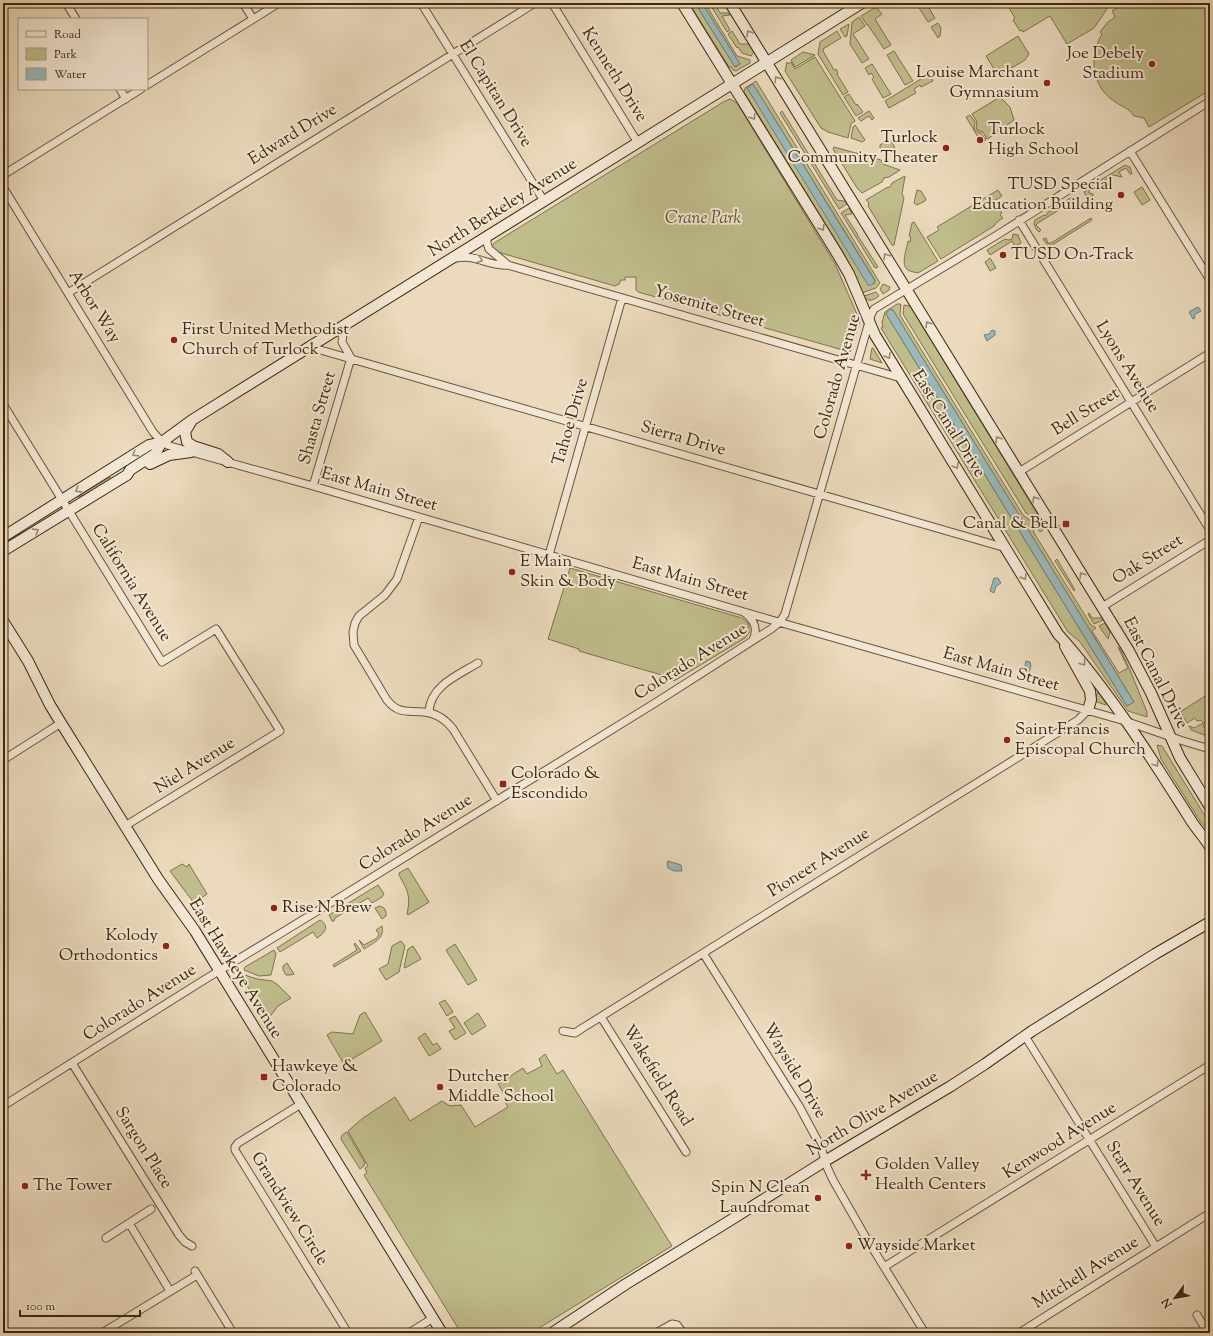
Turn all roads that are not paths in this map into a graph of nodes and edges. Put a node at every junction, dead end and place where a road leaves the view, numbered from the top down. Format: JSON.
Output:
{"nodes":[{"id":1,"x":66,"y":3,"type":"edge"},
{"id":2,"x":243,"y":3,"type":"edge"},
{"id":3,"x":279,"y":3,"type":"edge"},
{"id":4,"x":421,"y":3,"type":"edge"},
{"id":5,"x":535,"y":3,"type":"edge"},
{"id":6,"x":552,"y":3,"type":"edge"},
{"id":7,"x":682,"y":3,"type":"edge"},
{"id":8,"x":730,"y":3,"type":"edge"},
{"id":9,"x":862,"y":3,"type":"edge"},
{"id":10,"x":75,"y":18,"type":"edge"},
{"id":11,"x":253,"y":19,"type":"junction"},
{"id":12,"x":453,"y":54,"type":"junction"},
{"id":13,"x":767,"y":62,"type":"junction"},
{"id":14,"x":148,"y":84,"type":"edge"},
{"id":15,"x":733,"y":84,"type":"junction"},
{"id":16,"x":121,"y":90,"type":"edge"},
{"id":17,"x":139,"y":90,"type":"edge"},
{"id":18,"x":126,"y":98,"type":"junction"},
{"id":19,"x":1210,"y":101,"type":"edge"},
{"id":20,"x":638,"y":142,"type":"junction"},
{"id":21,"x":1130,"y":151,"type":"junction"},
{"id":22,"x":3,"y":175,"type":"edge"},
{"id":23,"x":3,"y":187,"type":"edge"},
{"id":24,"x":544,"y":201,"type":"junction"},
{"id":25,"x":1019,"y":220,"type":"junction"},
{"id":26,"x":487,"y":236,"type":"junction"},
{"id":27,"x":452,"y":258,"type":"junction"},
{"id":28,"x":508,"y":265,"type":"junction"},
{"id":29,"x":1210,"y":280,"type":"edge"},
{"id":30,"x":906,"y":289,"type":"junction"},
{"id":31,"x":68,"y":293,"type":"junction"},
{"id":32,"x":622,"y":298,"type":"junction"},
{"id":33,"x":869,"y":322,"type":"junction"},
{"id":34,"x":344,"y":326,"type":"junction"},
{"id":35,"x":310,"y":347,"type":"junction"},
{"id":36,"x":1210,"y":353,"type":"edge"},
{"id":37,"x":351,"y":358,"type":"junction"},
{"id":38,"x":857,"y":366,"type":"junction"},
{"id":39,"x":901,"y":378,"type":"junction"},
{"id":40,"x":1131,"y":402,"type":"junction"},
{"id":41,"x":3,"y":404,"type":"edge"},
{"id":42,"x":192,"y":420,"type":"junction"},
{"id":43,"x":586,"y":426,"type":"junction"},
{"id":44,"x":162,"y":442,"type":"junction"},
{"id":45,"x":190,"y":452,"type":"junction"},
{"id":46,"x":228,"y":462,"type":"junction"},
{"id":47,"x":1019,"y":472,"type":"junction"},
{"id":48,"x":127,"y":475,"type":"junction"},
{"id":49,"x":313,"y":486,"type":"junction"},
{"id":50,"x":820,"y":494,"type":"junction"},
{"id":51,"x":62,"y":500,"type":"junction"},
{"id":52,"x":69,"y":511,"type":"junction"},
{"id":53,"x":419,"y":517,"type":"junction"},
{"id":54,"x":1210,"y":530,"type":"edge"},
{"id":55,"x":3,"y":537,"type":"edge"},
{"id":56,"x":1210,"y":540,"type":"edge"},
{"id":57,"x":1006,"y":548,"type":"junction"},
{"id":58,"x":3,"y":551,"type":"edge"},
{"id":59,"x":549,"y":554,"type":"junction"},
{"id":60,"x":1102,"y":607,"type":"junction"},
{"id":61,"x":742,"y":611,"type":"junction"},
{"id":62,"x":3,"y":621,"type":"edge"},
{"id":63,"x":780,"y":622,"type":"junction"},
{"id":64,"x":1058,"y":634,"type":"junction"},
{"id":65,"x":753,"y":640,"type":"junction"},
{"id":66,"x":478,"y":663,"type":"dead end"},
{"id":67,"x":1088,"y":710,"type":"junction"},
{"id":68,"x":429,"y":712,"type":"junction"},
{"id":69,"x":1125,"y":721,"type":"junction"},
{"id":70,"x":61,"y":723,"type":"junction"},
{"id":71,"x":280,"y":731,"type":"joint"},
{"id":72,"x":1170,"y":737,"type":"junction"},
{"id":73,"x":1210,"y":749,"type":"edge"},
{"id":74,"x":3,"y":760,"type":"edge"},
{"id":75,"x":496,"y":801,"type":"junction"},
{"id":76,"x":1210,"y":807,"type":"edge"},
{"id":77,"x":125,"y":826,"type":"junction"},
{"id":78,"x":1210,"y":847,"type":"edge"},
{"id":79,"x":1210,"y":922,"type":"edge"},
{"id":80,"x":703,"y":953,"type":"junction"},
{"id":81,"x":219,"y":971,"type":"junction"},
{"id":82,"x":602,"y":1016,"type":"junction"},
{"id":83,"x":563,"y":1031,"type":"dead end"},
{"id":84,"x":1024,"y":1036,"type":"junction"},
{"id":85,"x":72,"y":1063,"type":"junction"},
{"id":86,"x":1210,"y":1066,"type":"edge"},
{"id":87,"x":301,"y":1104,"type":"junction"},
{"id":88,"x":3,"y":1106,"type":"edge"},
{"id":89,"x":1090,"y":1140,"type":"junction"},
{"id":90,"x":686,"y":1152,"type":"dead end"},
{"id":91,"x":825,"y":1161,"type":"junction"},
{"id":92,"x":151,"y":1209,"type":"dead end"},
{"id":93,"x":1210,"y":1213,"type":"edge"},
{"id":94,"x":128,"y":1224,"type":"junction"},
{"id":95,"x":106,"y":1238,"type":"dead end"},
{"id":96,"x":192,"y":1246,"type":"dead end"},
{"id":97,"x":1156,"y":1247,"type":"junction"},
{"id":98,"x":884,"y":1267,"type":"junction"},
{"id":99,"x":170,"y":1291,"type":"junction"},
{"id":100,"x":1197,"y":1315,"type":"dead end"},
{"id":101,"x":433,"y":1318,"type":"junction"},
{"id":102,"x":102,"y":1333,"type":"edge"},
{"id":103,"x":233,"y":1333,"type":"edge"},
{"id":104,"x":348,"y":1333,"type":"edge"},
{"id":105,"x":409,"y":1333,"type":"edge"},
{"id":106,"x":442,"y":1333,"type":"edge"},
{"id":107,"x":552,"y":1333,"type":"edge"},
{"id":108,"x":656,"y":1333,"type":"edge"},
{"id":109,"x":683,"y":1333,"type":"edge"},
{"id":110,"x":925,"y":1333,"type":"edge"},
{"id":111,"x":1019,"y":1333,"type":"edge"},
{"id":112,"x":1208,"y":1333,"type":"edge"}],
"edges":[{"from":1,"to":10,"type":"street"},
{"from":2,"to":11,"type":"street"},
{"from":3,"to":11,"type":"street"},
{"from":4,"to":12,"type":"street","name":"El Capitan Drive"},
{"from":5,"to":12,"type":"street","name":"Edward Drive"},
{"from":6,"to":20,"type":"street","name":"Kenneth Drive"},
{"from":7,"to":15,"type":"street","name":"East Canal Drive"},
{"from":13,"to":8,"type":"street","name":"East Canal Drive","one_way":true},
{"from":9,"to":13,"type":"street","name":"North Berkeley Avenue"},
{"from":11,"to":14,"type":"street"},
{"from":12,"to":24,"type":"street","name":"El Capitan Drive"},
{"from":12,"to":31,"type":"street","name":"Edward Drive"},
{"from":13,"to":15,"type":"street","name":"North Berkeley Avenue"},
{"from":30,"to":13,"type":"street","name":"East Canal Drive","one_way":true},
{"from":15,"to":20,"type":"street","name":"North Berkeley Avenue"},
{"from":15,"to":33,"type":"street","name":"East Canal Drive","one_way":true},
{"from":16,"to":18,"type":"street"},
{"from":17,"to":18,"type":"street"},
{"from":18,"to":22,"type":"street"},
{"from":19,"to":21,"type":"street","name":"Colorado Avenue"},
{"from":20,"to":24,"type":"street","name":"North Berkeley Avenue"},
{"from":21,"to":25,"type":"street","name":"Colorado Avenue"},
{"from":21,"to":29,"type":"street"},
{"from":23,"to":31,"type":"street","name":"Arbor Way"},
{"from":24,"to":26,"type":"street","name":"North Berkeley Avenue"},
{"from":25,"to":30,"type":"street","name":"Colorado Avenue"},
{"from":25,"to":40,"type":"street","name":"Lyons Avenue"},
{"from":26,"to":27,"type":"street","name":"North Berkeley Avenue"},
{"from":26,"to":28,"type":"street","name":"Yosemite Street"},
{"from":27,"to":28,"type":"street","name":"Yosemite Street","one_way":true},
{"from":27,"to":34,"type":"street","name":"North Berkeley Avenue"},
{"from":28,"to":32,"type":"street","name":"Yosemite Street"},
{"from":30,"to":33,"type":"street","name":"Colorado Avenue"},
{"from":47,"to":30,"type":"street","name":"East Canal Drive","one_way":true},
{"from":31,"to":44,"type":"street","name":"Arbor Way"},
{"from":32,"to":38,"type":"street","name":"Yosemite Street"},
{"from":32,"to":43,"type":"street","name":"Tahoe Drive"},
{"from":33,"to":38,"type":"street","name":"Colorado Avenue"},
{"from":33,"to":39,"type":"street","name":"East Canal Drive","one_way":true},
{"from":34,"to":35,"type":"street","name":"North Berkeley Avenue"},
{"from":34,"to":37,"type":"street"},
{"from":35,"to":37,"type":"street","name":"Sierra Drive"},
{"from":35,"to":42,"type":"street","name":"North Berkeley Avenue"},
{"from":36,"to":40,"type":"street","name":"Bell Street"},
{"from":37,"to":43,"type":"street","name":"Sierra Drive"},
{"from":37,"to":49,"type":"street","name":"Shasta Street"},
{"from":38,"to":39,"type":"street","name":"Yosemite Street"},
{"from":38,"to":50,"type":"street","name":"Colorado Avenue"},
{"from":39,"to":57,"type":"street","name":"East Canal Drive","one_way":true},
{"from":40,"to":47,"type":"street","name":"Bell Street"},
{"from":40,"to":54,"type":"street","name":"Lyons Avenue"},
{"from":41,"to":51,"type":"street","name":"California Avenue"},
{"from":42,"to":44,"type":"street","name":"North Berkeley Avenue"},
{"from":42,"to":46,"type":"street"},
{"from":43,"to":50,"type":"street","name":"Sierra Drive"},
{"from":43,"to":59,"type":"street","name":"Tahoe Drive"},
{"from":44,"to":45,"type":"street","name":"East Main Street"},
{"from":44,"to":48,"type":"street","name":"North Berkeley Avenue"},
{"from":44,"to":51,"type":"street","name":"North Berkeley Avenue","one_way":true},
{"from":45,"to":46,"type":"street","name":"East Main Street"},
{"from":45,"to":48,"type":"street"},
{"from":46,"to":49,"type":"street","name":"East Main Street"},
{"from":60,"to":47,"type":"street","name":"East Canal Drive","one_way":true},
{"from":48,"to":52,"type":"street","name":"North Berkeley Avenue"},
{"from":49,"to":53,"type":"street","name":"East Main Street"},
{"from":50,"to":57,"type":"street","name":"Sierra Drive"},
{"from":50,"to":63,"type":"street","name":"Colorado Avenue"},
{"from":51,"to":52,"type":"street","name":"California Avenue"},
{"from":51,"to":55,"type":"street","name":"North Berkeley Avenue"},
{"from":58,"to":52,"type":"street","name":"North Berkeley Avenue","one_way":true},
{"from":52,"to":71,"type":"street","name":"California Avenue"},
{"from":53,"to":59,"type":"street","name":"East Main Street"},
{"from":53,"to":68,"type":"street"},
{"from":56,"to":60,"type":"street","name":"Oak Street"},
{"from":57,"to":64,"type":"street","name":"East Canal Drive","one_way":true},
{"from":59,"to":61,"type":"street","name":"East Main Street"},
{"from":60,"to":72,"type":"street","name":"East Canal Drive"},
{"from":61,"to":63,"type":"street","name":"East Main Street"},
{"from":61,"to":65,"type":"street"},
{"from":62,"to":70,"type":"street","name":"East Hawkeye Avenue"},
{"from":63,"to":65,"type":"street","name":"Colorado Avenue"},
{"from":63,"to":67,"type":"street","name":"East Main Street"},
{"from":64,"to":67,"type":"street"},
{"from":64,"to":69,"type":"street","name":"East Canal Drive","one_way":true},
{"from":65,"to":75,"type":"street","name":"Colorado Avenue"},
{"from":66,"to":68,"type":"street"},
{"from":67,"to":69,"type":"street","name":"East Main Street"},
{"from":67,"to":80,"type":"street","name":"Pioneer Avenue"},
{"from":68,"to":75,"type":"street"},
{"from":69,"to":72,"type":"street","name":"East Main Street"},
{"from":69,"to":78,"type":"street","name":"East Canal Drive","one_way":true},
{"from":70,"to":74,"type":"street"},
{"from":70,"to":77,"type":"street","name":"East Hawkeye Avenue"},
{"from":71,"to":77,"type":"street","name":"Niel Avenue"},
{"from":72,"to":73,"type":"street","name":"East Main Street"},
{"from":72,"to":76,"type":"street","name":"East Canal Drive"},
{"from":75,"to":81,"type":"street","name":"Colorado Avenue"},
{"from":77,"to":81,"type":"street","name":"East Hawkeye Avenue"},
{"from":79,"to":84,"type":"street","name":"North Olive Avenue"},
{"from":80,"to":82,"type":"street","name":"Pioneer Avenue"},
{"from":80,"to":91,"type":"street","name":"Wayside Drive"},
{"from":81,"to":85,"type":"street","name":"Colorado Avenue"},
{"from":81,"to":87,"type":"street","name":"East Hawkeye Avenue"},
{"from":82,"to":83,"type":"street","name":"Pioneer Avenue"},
{"from":82,"to":90,"type":"street","name":"Wakefield Road"},
{"from":84,"to":89,"type":"street","name":"Starr Avenue"},
{"from":84,"to":91,"type":"street","name":"North Olive Avenue"},
{"from":85,"to":88,"type":"street","name":"Colorado Avenue"},
{"from":85,"to":96,"type":"street","name":"Sargon Place"},
{"from":86,"to":89,"type":"street","name":"Kenwood Avenue"},
{"from":87,"to":101,"type":"street","name":"East Hawkeye Avenue"},
{"from":87,"to":104,"type":"street","name":"Grandview Circle"},
{"from":89,"to":97,"type":"street","name":"Starr Avenue"},
{"from":89,"to":98,"type":"street","name":"Kenwood Avenue"},
{"from":91,"to":98,"type":"street","name":"Wayside Drive"},
{"from":91,"to":107,"type":"street","name":"North Olive Avenue"},
{"from":92,"to":94,"type":"street"},
{"from":93,"to":97,"type":"street","name":"Mitchell Avenue"},
{"from":94,"to":95,"type":"street"},
{"from":94,"to":99,"type":"street"},
{"from":97,"to":111,"type":"street","name":"Mitchell Avenue"},
{"from":98,"to":110,"type":"street","name":"Wayside Drive"},
{"from":99,"to":102,"type":"street"},
{"from":99,"to":103,"type":"street"},
{"from":100,"to":112,"type":"street"},
{"from":101,"to":105,"type":"street"},
{"from":101,"to":106,"type":"street","name":"East Hawkeye Avenue"},
{"from":108,"to":109,"type":"street"}]}
